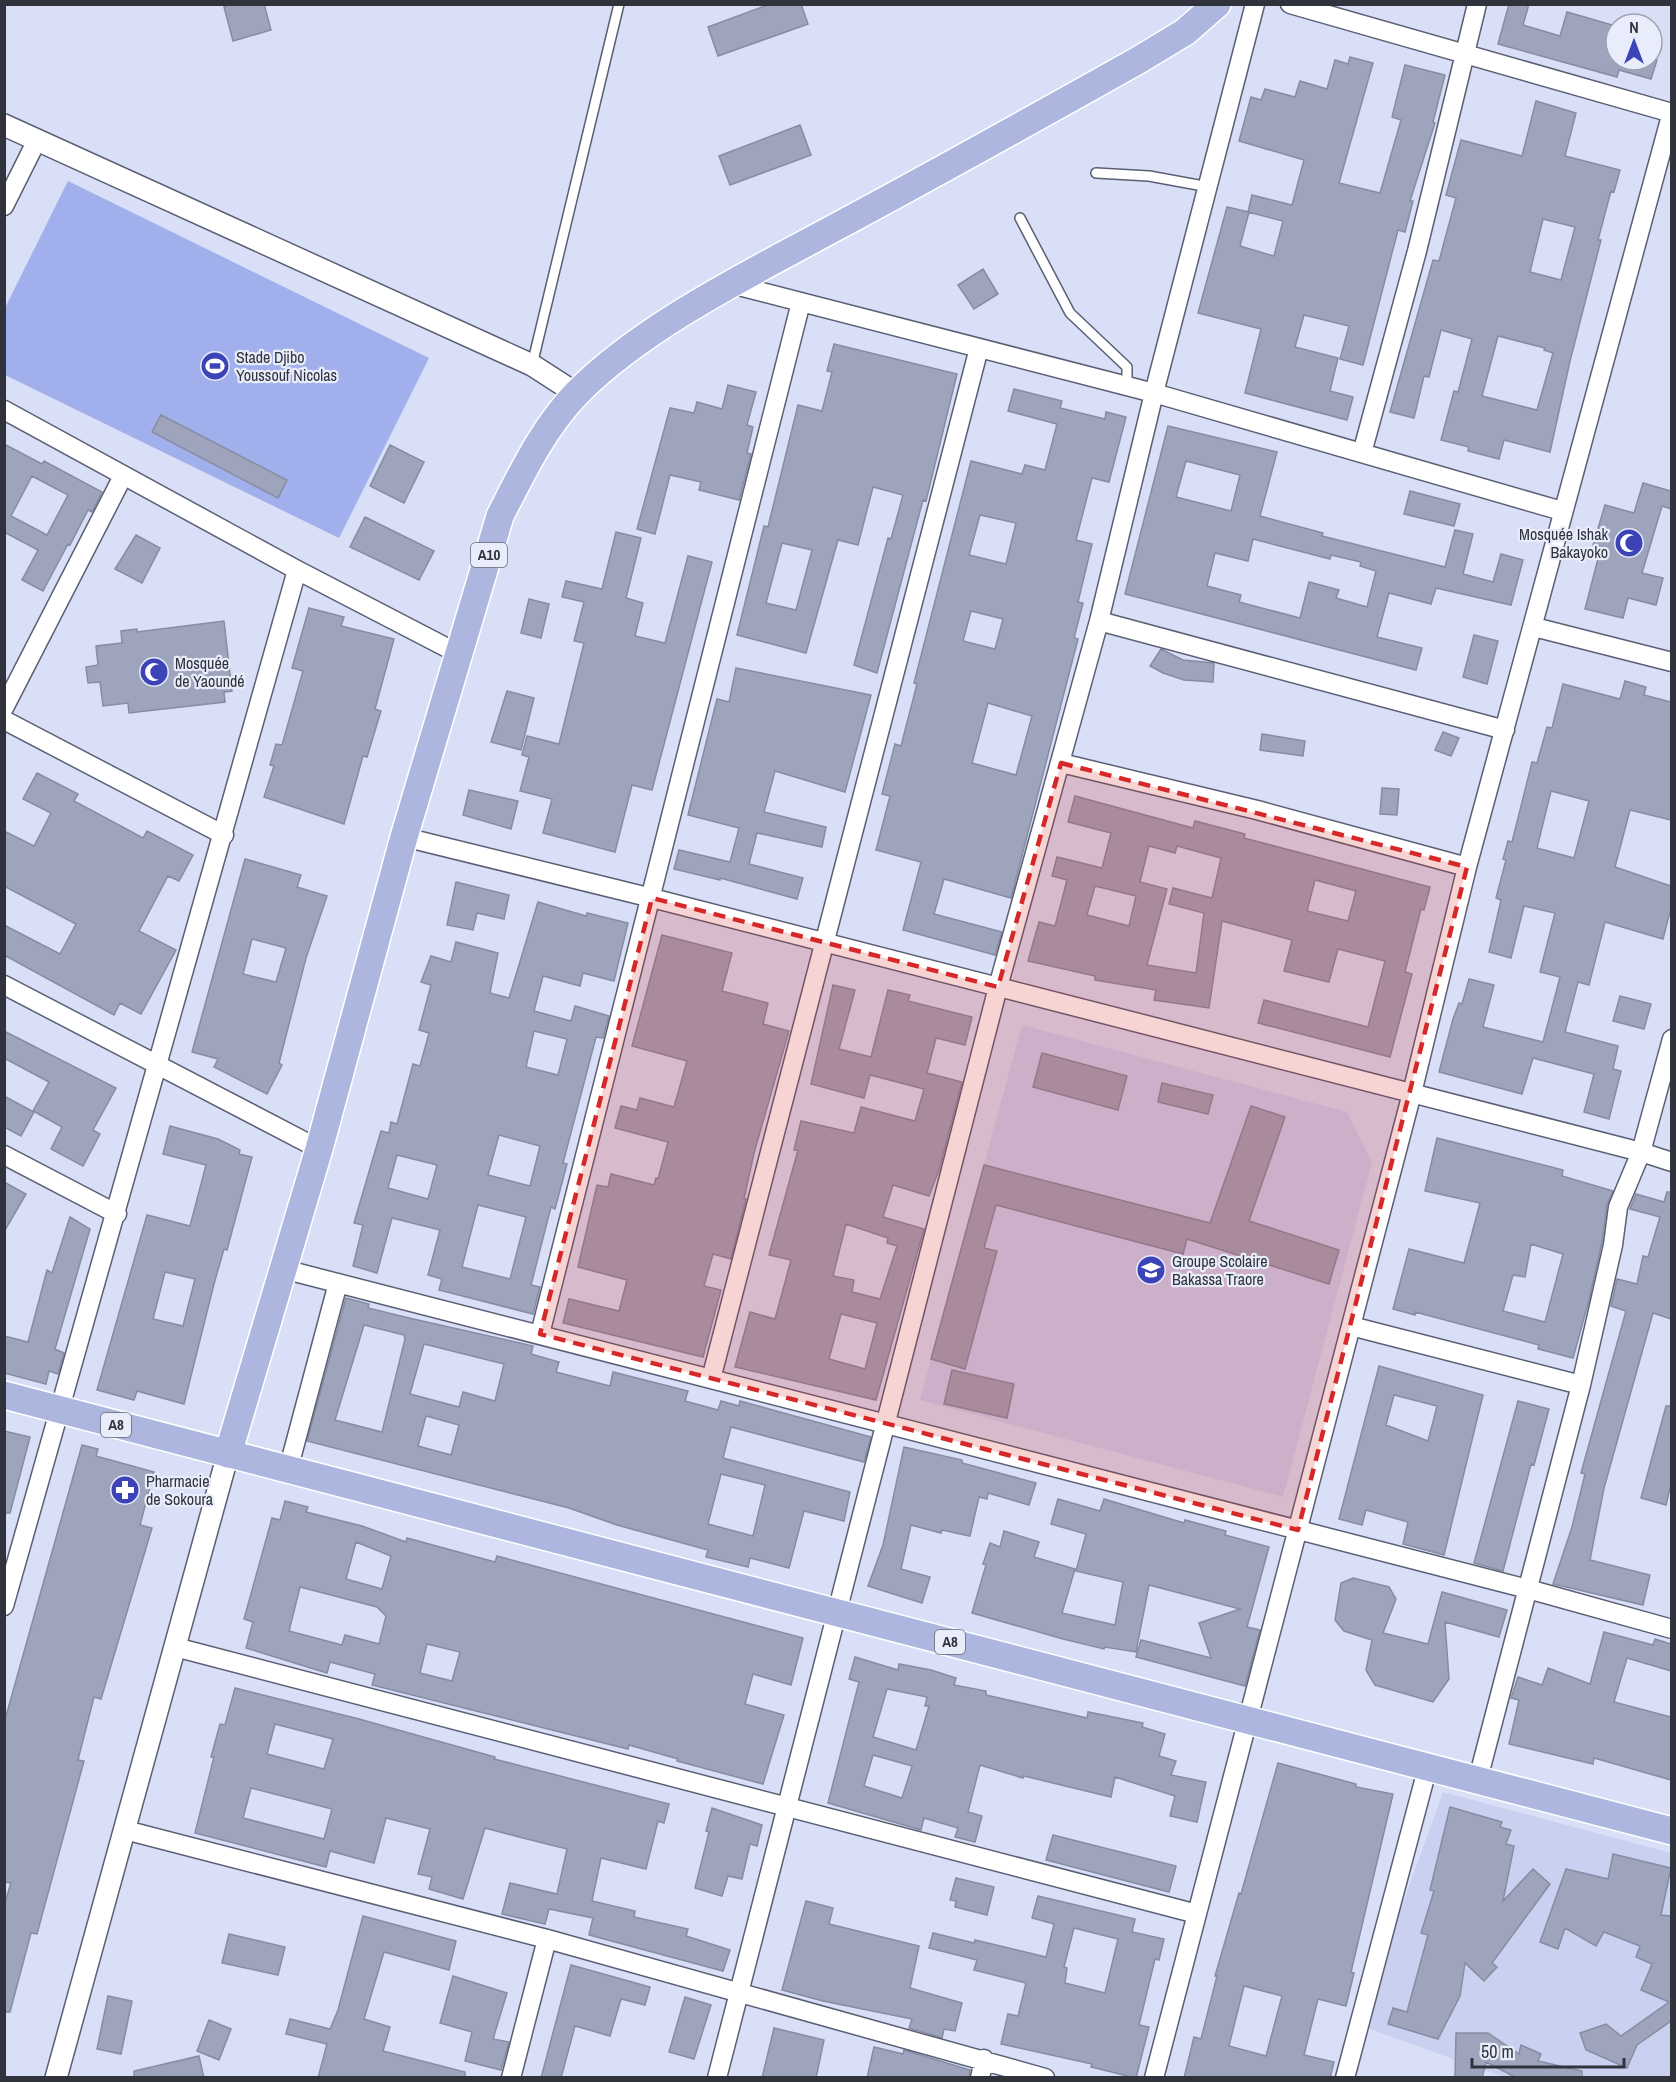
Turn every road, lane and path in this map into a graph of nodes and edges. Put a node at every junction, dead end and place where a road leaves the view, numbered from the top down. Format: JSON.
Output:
{"nodes":[{"id":1,"x":619,"y":4,"type":"edge"},
{"id":2,"x":1217,"y":4,"type":"edge"},
{"id":3,"x":1255,"y":4,"type":"edge"},
{"id":4,"x":1290,"y":4,"type":"edge"},
{"id":5,"x":1477,"y":4,"type":"edge"},
{"id":6,"x":1464,"y":54,"type":"junction"},
{"id":7,"x":1671,"y":113,"type":"edge"},
{"id":8,"x":4,"y":125,"type":"edge"},
{"id":9,"x":37,"y":140,"type":"junction"},
{"id":10,"x":1096,"y":173,"type":"dead end"},
{"id":11,"x":1209,"y":188,"type":"junction"},
{"id":12,"x":4,"y":206,"type":"edge"},
{"id":13,"x":1020,"y":218,"type":"dead end"},
{"id":14,"x":731,"y":284,"type":"junction"},
{"id":15,"x":801,"y":302,"type":"junction"},
{"id":16,"x":979,"y":348,"type":"junction"},
{"id":17,"x":532,"y":365,"type":"junction"},
{"id":18,"x":1127,"y":386,"type":"junction"},
{"id":19,"x":1154,"y":393,"type":"junction"},
{"id":20,"x":577,"y":394,"type":"junction"},
{"id":21,"x":4,"y":410,"type":"edge"},
{"id":22,"x":1362,"y":453,"type":"junction"},
{"id":23,"x":123,"y":476,"type":"junction"},
{"id":24,"x":1562,"y":511,"type":"junction"},
{"id":25,"x":297,"y":570,"type":"junction"},
{"id":26,"x":1099,"y":621,"type":"junction"},
{"id":27,"x":1534,"y":627,"type":"junction"},
{"id":28,"x":459,"y":654,"type":"junction"},
{"id":29,"x":1671,"y":662,"type":"edge"},
{"id":30,"x":4,"y":708,"type":"edge"},
{"id":31,"x":4,"y":720,"type":"edge"},
{"id":32,"x":1505,"y":730,"type":"junction"},
{"id":33,"x":1061,"y":763,"type":"junction"},
{"id":34,"x":224,"y":835,"type":"junction"},
{"id":35,"x":404,"y":837,"type":"junction"},
{"id":36,"x":1467,"y":867,"type":"junction"},
{"id":37,"x":652,"y":898,"type":"junction"},
{"id":38,"x":824,"y":942,"type":"junction"},
{"id":39,"x":4,"y":985,"type":"edge"},
{"id":40,"x":998,"y":987,"type":"junction"},
{"id":41,"x":1671,"y":1039,"type":"edge"},
{"id":42,"x":159,"y":1065,"type":"junction"},
{"id":43,"x":1412,"y":1093,"type":"junction"},
{"id":44,"x":319,"y":1149,"type":"junction"},
{"id":45,"x":1641,"y":1152,"type":"junction"},
{"id":46,"x":4,"y":1155,"type":"edge"},
{"id":47,"x":1671,"y":1162,"type":"edge"},
{"id":48,"x":117,"y":1214,"type":"junction"},
{"id":49,"x":283,"y":1269,"type":"junction"},
{"id":50,"x":338,"y":1283,"type":"junction"},
{"id":51,"x":1351,"y":1326,"type":"junction"},
{"id":52,"x":540,"y":1334,"type":"junction"},
{"id":53,"x":711,"y":1379,"type":"junction"},
{"id":54,"x":1581,"y":1385,"type":"junction"},
{"id":55,"x":4,"y":1395,"type":"edge"},
{"id":56,"x":62,"y":1410,"type":"junction"},
{"id":57,"x":884,"y":1424,"type":"junction"},
{"id":58,"x":228,"y":1454,"type":"junction"},
{"id":59,"x":288,"y":1470,"type":"junction"},
{"id":60,"x":1298,"y":1530,"type":"junction"},
{"id":61,"x":1528,"y":1589,"type":"junction"},
{"id":62,"x":4,"y":1606,"type":"edge"},
{"id":63,"x":835,"y":1612,"type":"junction"},
{"id":64,"x":1671,"y":1629,"type":"edge"},
{"id":65,"x":175,"y":1647,"type":"junction"},
{"id":66,"x":1248,"y":1719,"type":"junction"},
{"id":67,"x":1428,"y":1766,"type":"junction"},
{"id":68,"x":1478,"y":1779,"type":"junction"},
{"id":69,"x":787,"y":1808,"type":"junction"},
{"id":70,"x":125,"y":1830,"type":"junction"},
{"id":71,"x":1671,"y":1831,"type":"edge"},
{"id":72,"x":1197,"y":1914,"type":"junction"},
{"id":73,"x":547,"y":1940,"type":"junction"},
{"id":74,"x":739,"y":1992,"type":"junction"},
{"id":75,"x":984,"y":2060,"type":"junction"},
{"id":76,"x":56,"y":2078,"type":"edge"},
{"id":77,"x":511,"y":2078,"type":"edge"},
{"id":78,"x":717,"y":2078,"type":"edge"},
{"id":79,"x":980,"y":2078,"type":"edge"},
{"id":80,"x":1044,"y":2078,"type":"edge"},
{"id":81,"x":1154,"y":2078,"type":"edge"},
{"id":82,"x":1345,"y":2078,"type":"edge"}],
"edges":[{"from":1,"to":17,"type":"lane"},
{"from":2,"to":14,"type":"main road","number":"A10"},
{"from":3,"to":11,"type":"street"},
{"from":4,"to":6,"type":"street"},
{"from":5,"to":6,"type":"street"},
{"from":6,"to":7,"type":"street"},
{"from":6,"to":22,"type":"street"},
{"from":7,"to":24,"type":"street"},
{"from":8,"to":9,"type":"street"},
{"from":9,"to":12,"type":"street"},
{"from":9,"to":17,"type":"street"},
{"from":10,"to":11,"type":"lane"},
{"from":11,"to":19,"type":"street"},
{"from":13,"to":18,"type":"lane"},
{"from":14,"to":15,"type":"street"},
{"from":14,"to":20,"type":"main road","number":"A10"},
{"from":15,"to":16,"type":"street"},
{"from":15,"to":37,"type":"street"},
{"from":16,"to":18,"type":"street"},
{"from":16,"to":38,"type":"street"},
{"from":17,"to":20,"type":"street"},
{"from":18,"to":19,"type":"street"},
{"from":19,"to":22,"type":"street"},
{"from":19,"to":26,"type":"street"},
{"from":20,"to":28,"type":"main road","number":"A10"},
{"from":21,"to":23,"type":"street"},
{"from":22,"to":24,"type":"street"},
{"from":23,"to":25,"type":"street"},
{"from":23,"to":30,"type":"street"},
{"from":24,"to":27,"type":"street"},
{"from":25,"to":28,"type":"street"},
{"from":25,"to":34,"type":"street"},
{"from":26,"to":32,"type":"street"},
{"from":26,"to":33,"type":"street"},
{"from":27,"to":29,"type":"street"},
{"from":27,"to":32,"type":"street"},
{"from":28,"to":35,"type":"main road","number":"A10"},
{"from":31,"to":34,"type":"street"},
{"from":32,"to":36,"type":"street"},
{"from":33,"to":36,"type":"street"},
{"from":33,"to":40,"type":"street"},
{"from":34,"to":42,"type":"street"},
{"from":35,"to":37,"type":"street"},
{"from":35,"to":44,"type":"main road","number":"A10"},
{"from":36,"to":43,"type":"street"},
{"from":37,"to":38,"type":"street"},
{"from":37,"to":52,"type":"street"},
{"from":38,"to":40,"type":"street"},
{"from":38,"to":53,"type":"street"},
{"from":39,"to":42,"type":"street"},
{"from":40,"to":43,"type":"street"},
{"from":40,"to":57,"type":"street"},
{"from":41,"to":45,"type":"street"},
{"from":42,"to":44,"type":"street"},
{"from":42,"to":48,"type":"street"},
{"from":43,"to":45,"type":"street"},
{"from":43,"to":51,"type":"street"},
{"from":44,"to":49,"type":"main road","number":"A10"},
{"from":45,"to":47,"type":"street"},
{"from":45,"to":54,"type":"street"},
{"from":46,"to":48,"type":"street"},
{"from":48,"to":56,"type":"street"},
{"from":49,"to":50,"type":"street"},
{"from":49,"to":58,"type":"main road","number":"A10"},
{"from":50,"to":52,"type":"street"},
{"from":50,"to":59,"type":"street"},
{"from":51,"to":54,"type":"street"},
{"from":51,"to":60,"type":"street"},
{"from":52,"to":53,"type":"street"},
{"from":53,"to":57,"type":"street"},
{"from":54,"to":61,"type":"street"},
{"from":55,"to":56,"type":"main road","number":"A8"},
{"from":56,"to":58,"type":"main road","number":"A8"},
{"from":56,"to":62,"type":"street"},
{"from":57,"to":60,"type":"street"},
{"from":57,"to":63,"type":"street"},
{"from":58,"to":59,"type":"main road","number":"A8"},
{"from":58,"to":65,"type":"street"},
{"from":59,"to":63,"type":"main road","number":"A8"},
{"from":60,"to":61,"type":"street"},
{"from":60,"to":66,"type":"street"},
{"from":61,"to":64,"type":"street"},
{"from":61,"to":68,"type":"street"},
{"from":63,"to":66,"type":"main road","number":"A8"},
{"from":63,"to":69,"type":"street"},
{"from":65,"to":69,"type":"street"},
{"from":65,"to":70,"type":"street"},
{"from":66,"to":67,"type":"main road","number":"A8"},
{"from":66,"to":72,"type":"street"},
{"from":67,"to":68,"type":"main road","number":"A8"},
{"from":67,"to":82,"type":"street"},
{"from":68,"to":71,"type":"main road","number":"A8"},
{"from":69,"to":72,"type":"street"},
{"from":69,"to":74,"type":"street"},
{"from":70,"to":73,"type":"street"},
{"from":70,"to":76,"type":"street"},
{"from":72,"to":81,"type":"street"},
{"from":73,"to":74,"type":"street"},
{"from":73,"to":77,"type":"street"},
{"from":74,"to":75,"type":"street"},
{"from":74,"to":78,"type":"street"},
{"from":75,"to":79,"type":"street"},
{"from":75,"to":80,"type":"street"}]}
